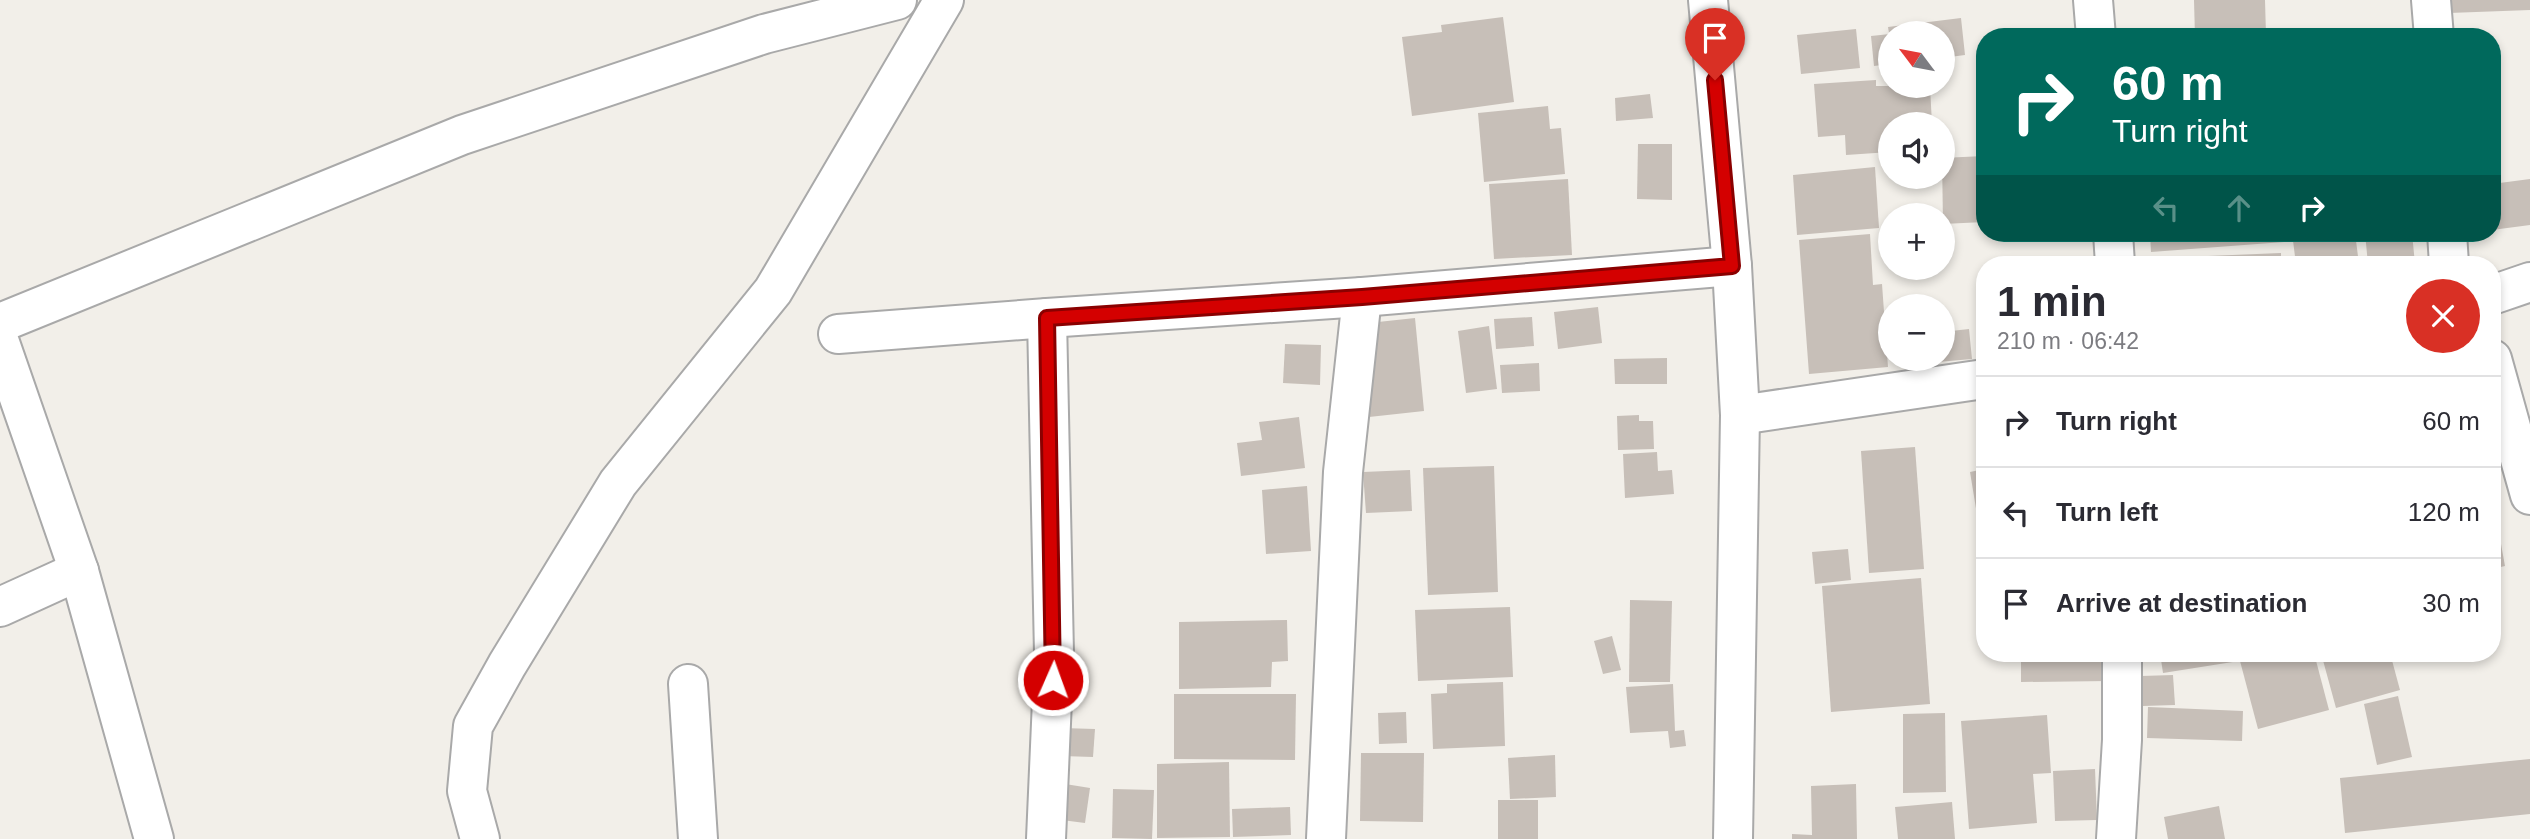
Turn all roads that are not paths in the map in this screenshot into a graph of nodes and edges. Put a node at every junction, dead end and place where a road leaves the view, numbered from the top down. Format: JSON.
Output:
{"nodes":[{"id":1,"x":897,"y":0,"type":"edge"},
{"id":2,"x":944,"y":0,"type":"edge"},
{"id":3,"x":1708,"y":0,"type":"edge"},
{"id":4,"x":2093,"y":0,"type":"edge"},
{"id":5,"x":2431,"y":0,"type":"edge"},
{"id":6,"x":2095,"y":28,"type":"edge"},
{"id":7,"x":2433,"y":28,"type":"edge"},
{"id":8,"x":1732,"y":266,"type":"junction"},
{"id":9,"x":2530,"y":282,"type":"edge"},
{"id":10,"x":2501,"y":292,"type":"edge"},
{"id":11,"x":1362,"y":297,"type":"junction"},
{"id":12,"x":1047,"y":318,"type":"junction"},
{"id":13,"x":0,"y":323,"type":"edge"},
{"id":14,"x":838,"y":334,"type":"dead end"},
{"id":15,"x":0,"y":342,"type":"edge"},
{"id":16,"x":1976,"y":380,"type":"edge"},
{"id":17,"x":2501,"y":391,"type":"edge"},
{"id":18,"x":1740,"y":415,"type":"junction"},
{"id":19,"x":2530,"y":495,"type":"edge"},
{"id":20,"x":79,"y":571,"type":"junction"},
{"id":21,"x":0,"y":607,"type":"edge"},
{"id":22,"x":2122,"y":662,"type":"edge"},
{"id":23,"x":688,"y":684,"type":"dead end"},
{"id":24,"x":154,"y":839,"type":"edge"},
{"id":25,"x":480,"y":839,"type":"edge"},
{"id":26,"x":698,"y":839,"type":"edge"},
{"id":27,"x":1046,"y":839,"type":"edge"},
{"id":28,"x":1326,"y":839,"type":"edge"},
{"id":29,"x":1733,"y":839,"type":"edge"},
{"id":30,"x":2116,"y":839,"type":"edge"}],
"edges":[{"from":1,"to":13,"type":"street"},
{"from":2,"to":25,"type":"street"},
{"from":3,"to":8,"type":"street"},
{"from":4,"to":6,"type":"street"},
{"from":5,"to":7,"type":"street"},
{"from":8,"to":11,"type":"street"},
{"from":8,"to":18,"type":"street"},
{"from":9,"to":10,"type":"street"},
{"from":11,"to":12,"type":"street"},
{"from":11,"to":28,"type":"street"},
{"from":12,"to":14,"type":"street"},
{"from":12,"to":27,"type":"street"},
{"from":15,"to":20,"type":"street"},
{"from":16,"to":18,"type":"street"},
{"from":17,"to":19,"type":"street"},
{"from":18,"to":29,"type":"street"},
{"from":20,"to":21,"type":"street"},
{"from":20,"to":24,"type":"street"},
{"from":22,"to":30,"type":"street"},
{"from":23,"to":26,"type":"street"}]}
